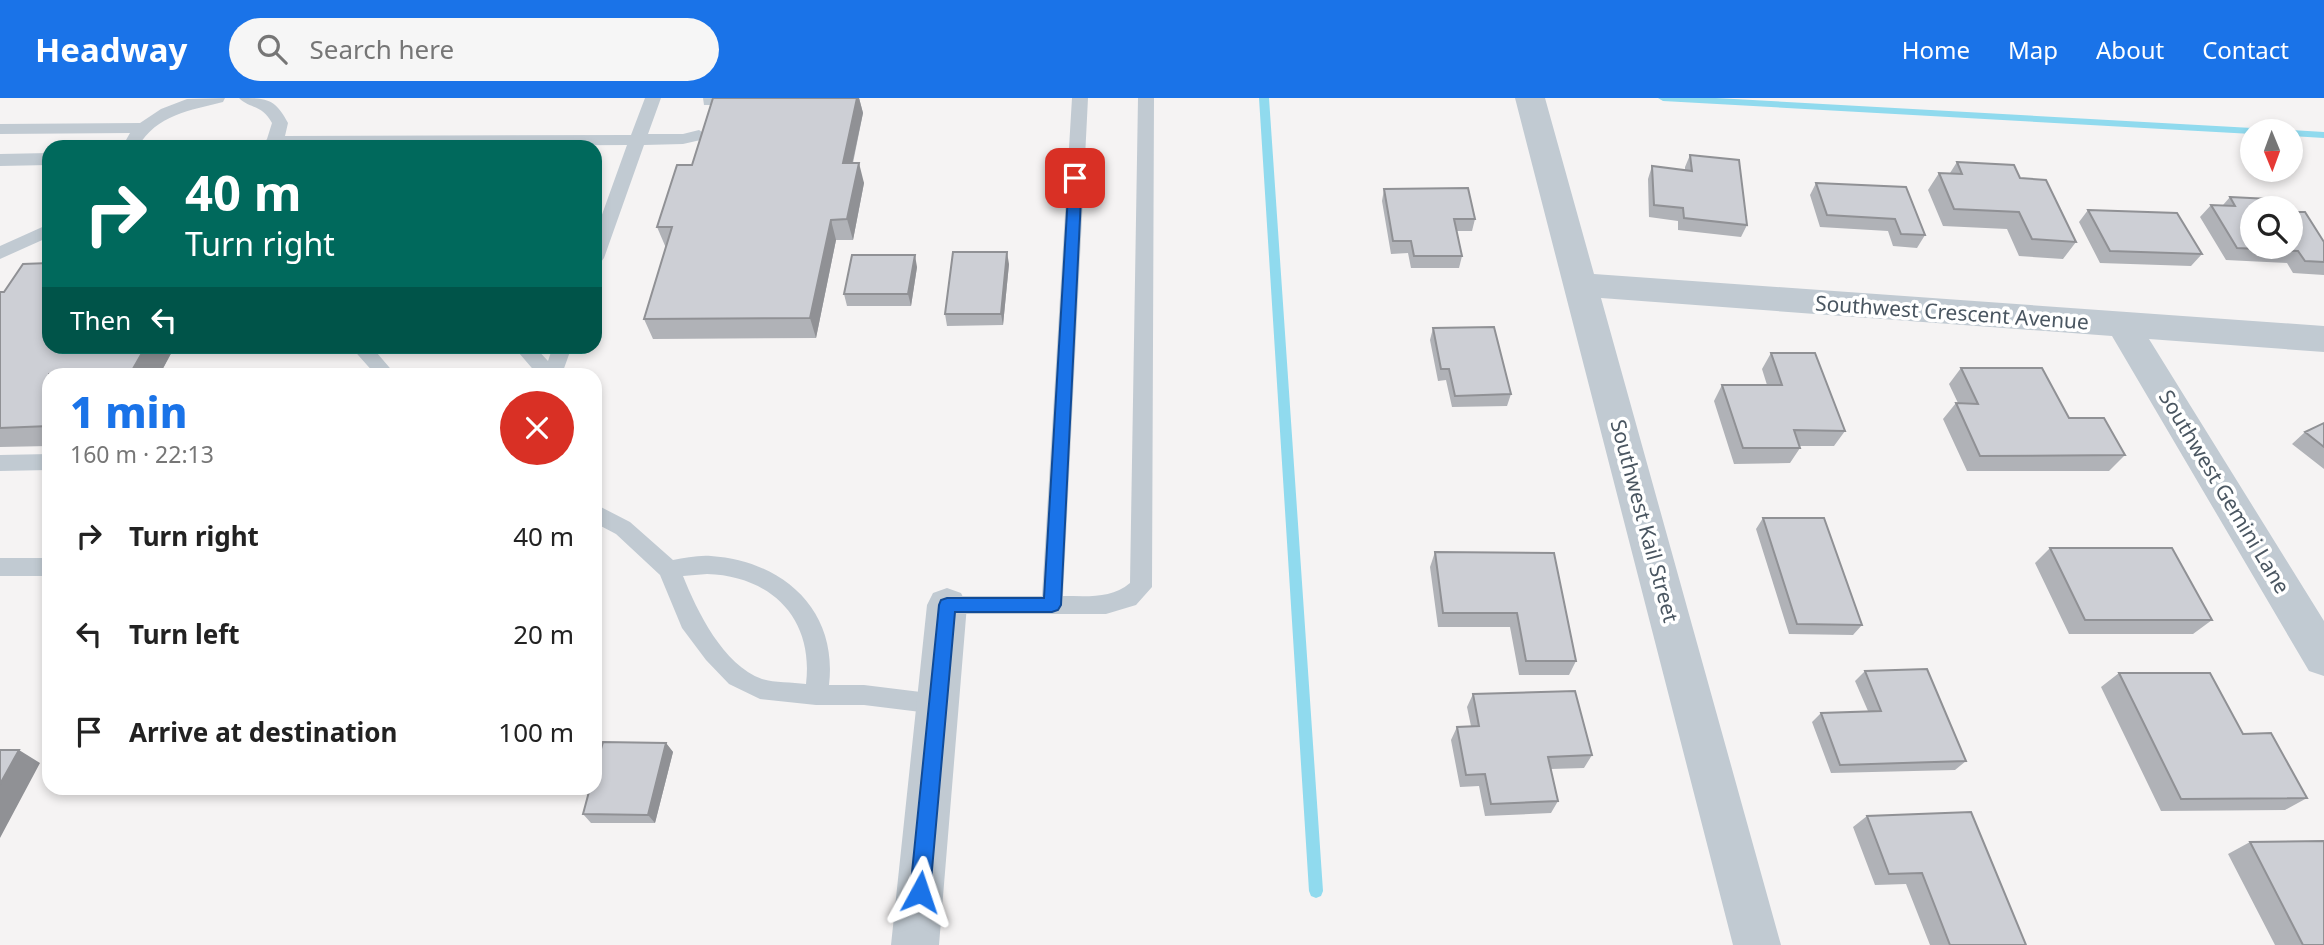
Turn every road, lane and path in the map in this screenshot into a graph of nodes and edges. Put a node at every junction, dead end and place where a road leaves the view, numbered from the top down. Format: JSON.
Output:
{"nodes":[{"id":1,"x":217,"y":98,"type":"edge"},
{"id":2,"x":247,"y":98,"type":"edge"},
{"id":3,"x":287,"y":98,"type":"edge"},
{"id":4,"x":653,"y":98,"type":"edge"},
{"id":5,"x":1080,"y":98,"type":"edge"},
{"id":6,"x":1146,"y":98,"type":"edge"},
{"id":7,"x":1530,"y":98,"type":"edge"},
{"id":8,"x":269,"y":106,"type":"junction"},
{"id":9,"x":93,"y":128,"type":"junction"},
{"id":10,"x":145,"y":128,"type":"junction"},
{"id":11,"x":0,"y":129,"type":"edge"},
{"id":12,"x":699,"y":135,"type":"edge"},
{"id":13,"x":638,"y":139,"type":"junction"},
{"id":14,"x":85,"y":140,"type":"edge"},
{"id":15,"x":133,"y":140,"type":"edge"},
{"id":16,"x":274,"y":140,"type":"edge"},
{"id":17,"x":576,"y":140,"type":"edge"},
{"id":18,"x":42,"y":159,"type":"edge"},
{"id":19,"x":0,"y":160,"type":"edge"},
{"id":20,"x":42,"y":233,"type":"edge"},
{"id":21,"x":602,"y":239,"type":"edge"},
{"id":22,"x":0,"y":253,"type":"edge"},
{"id":23,"x":1581,"y":285,"type":"junction"},
{"id":24,"x":2124,"y":327,"type":"junction"},
{"id":25,"x":2324,"y":340,"type":"edge"},
{"id":26,"x":367,"y":354,"type":"edge"},
{"id":27,"x":530,"y":354,"type":"edge"},
{"id":28,"x":380,"y":368,"type":"edge"},
{"id":29,"x":545,"y":368,"type":"edge"},
{"id":30,"x":42,"y":462,"type":"edge"},
{"id":31,"x":0,"y":463,"type":"edge"},
{"id":32,"x":602,"y":517,"type":"edge"},
{"id":33,"x":42,"y":567,"type":"edge"},
{"id":34,"x":0,"y":568,"type":"edge"},
{"id":35,"x":669,"y":569,"type":"junction"},
{"id":36,"x":947,"y":605,"type":"joint"},
{"id":37,"x":1052,"y":605,"type":"junction"},
{"id":38,"x":2324,"y":658,"type":"edge"},
{"id":39,"x":816,"y":695,"type":"junction"},
{"id":40,"x":937,"y":705,"type":"junction"},
{"id":41,"x":915,"y":945,"type":"edge"},
{"id":42,"x":1757,"y":945,"type":"edge"}],
"edges":[{"from":1,"to":10,"type":"lane"},
{"from":2,"to":8,"type":"lane"},
{"from":3,"to":8,"type":"lane"},
{"from":4,"to":13,"type":"lane"},
{"from":5,"to":37,"type":"lane"},
{"from":6,"to":37,"type":"lane"},
{"from":7,"to":23,"type":"street","name":"Southwest Kail Street"},
{"from":8,"to":16,"type":"lane"},
{"from":9,"to":10,"type":"lane"},
{"from":9,"to":11,"type":"lane"},
{"from":9,"to":14,"type":"lane"},
{"from":10,"to":15,"type":"lane"},
{"from":12,"to":13,"type":"lane"},
{"from":13,"to":17,"type":"lane"},
{"from":13,"to":21,"type":"lane"},
{"from":18,"to":19,"type":"lane"},
{"from":20,"to":22,"type":"lane"},
{"from":23,"to":24,"type":"street","name":"Southwest Crescent Avenue"},
{"from":23,"to":42,"type":"street","name":"Southwest Kail Street"},
{"from":24,"to":25,"type":"street","name":"Southwest Crescent Avenue"},
{"from":24,"to":38,"type":"street","name":"Southwest Gemini Lane"},
{"from":26,"to":28,"type":"lane"},
{"from":27,"to":29,"type":"lane"},
{"from":30,"to":31,"type":"lane"},
{"from":32,"to":35,"type":"lane"},
{"from":33,"to":34,"type":"lane"},
{"from":35,"to":39,"type":"lane"},
{"from":35,"to":39,"type":"lane"},
{"from":36,"to":37,"type":"lane"},
{"from":36,"to":40,"type":"street"},
{"from":39,"to":40,"type":"lane"},
{"from":40,"to":41,"type":"street"}]}
